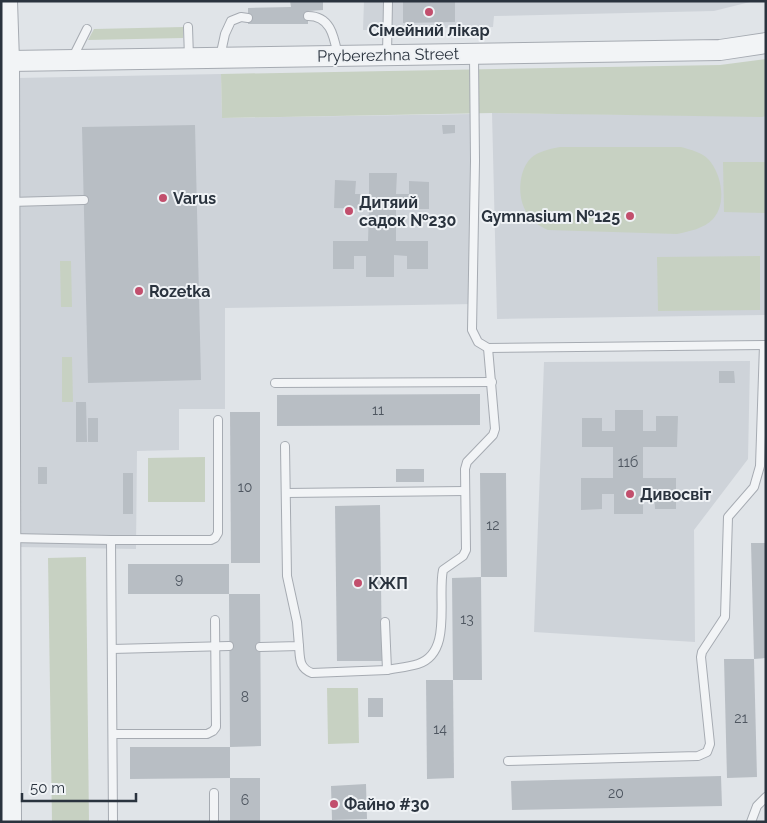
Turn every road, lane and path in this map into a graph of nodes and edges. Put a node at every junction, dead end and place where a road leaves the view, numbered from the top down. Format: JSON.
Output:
{"nodes":[{"id":1,"x":7,"y":1,"type":"edge"},
{"id":2,"x":388,"y":1,"type":"edge"},
{"id":3,"x":308,"y":16,"type":"dead end"},
{"id":4,"x":248,"y":18,"type":"dead end"},
{"id":5,"x":188,"y":26,"type":"dead end"},
{"id":6,"x":87,"y":29,"type":"dead end"},
{"id":7,"x":766,"y":43,"type":"edge"},
{"id":8,"x":474,"y":54,"type":"junction"},
{"id":9,"x":387,"y":55,"type":"junction"},
{"id":10,"x":338,"y":56,"type":"junction"},
{"id":11,"x":220,"y":57,"type":"junction"},
{"id":12,"x":189,"y":58,"type":"junction"},
{"id":13,"x":71,"y":60,"type":"junction"},
{"id":14,"x":9,"y":61,"type":"junction"},
{"id":15,"x":84,"y":200,"type":"dead end"},
{"id":16,"x":10,"y":202,"type":"junction"},
{"id":17,"x":765,"y":345,"type":"edge"},
{"id":18,"x":488,"y":348,"type":"junction"},
{"id":19,"x":492,"y":382,"type":"junction"},
{"id":20,"x":275,"y":384,"type":"dead end"},
{"id":21,"x":6,"y":396,"type":"edge"},
{"id":22,"x":218,"y":420,"type":"dead end"},
{"id":23,"x":284,"y":446,"type":"dead end"},
{"id":24,"x":465,"y":491,"type":"junction"},
{"id":25,"x":286,"y":493,"type":"junction"},
{"id":26,"x":10,"y":538,"type":"junction"},
{"id":27,"x":111,"y":540,"type":"junction"},
{"id":28,"x":215,"y":620,"type":"dead end"},
{"id":29,"x":6,"y":621,"type":"edge"},
{"id":30,"x":385,"y":622,"type":"dead end"},
{"id":31,"x":229,"y":646,"type":"dead end"},
{"id":32,"x":298,"y":646,"type":"junction"},
{"id":33,"x":215,"y":647,"type":"junction"},
{"id":34,"x":260,"y":647,"type":"dead end"},
{"id":35,"x":112,"y":649,"type":"junction"},
{"id":36,"x":387,"y":670,"type":"junction"},
{"id":37,"x":113,"y":734,"type":"junction"},
{"id":38,"x":508,"y":761,"type":"dead end"},
{"id":39,"x":214,"y":793,"type":"dead end"},
{"id":40,"x":766,"y":796,"type":"edge"},
{"id":41,"x":11,"y":822,"type":"edge"},
{"id":42,"x":114,"y":822,"type":"edge"},
{"id":43,"x":214,"y":822,"type":"edge"},
{"id":44,"x":751,"y":822,"type":"edge"}],
"edges":[{"from":1,"to":14,"type":"street"},
{"from":2,"to":9,"type":"lane"},
{"from":3,"to":10,"type":"lane"},
{"from":4,"to":11,"type":"lane"},
{"from":5,"to":12,"type":"lane"},
{"from":6,"to":13,"type":"lane"},
{"from":7,"to":8,"type":"street","name":"Pryberezhna Street"},
{"from":8,"to":9,"type":"street","name":"Pryberezhna Street"},
{"from":8,"to":18,"type":"lane"},
{"from":9,"to":10,"type":"street","name":"Pryberezhna Street"},
{"from":10,"to":11,"type":"street","name":"Pryberezhna Street"},
{"from":11,"to":12,"type":"street","name":"Pryberezhna Street"},
{"from":12,"to":13,"type":"street","name":"Pryberezhna Street"},
{"from":13,"to":14,"type":"street","name":"Pryberezhna Street"},
{"from":14,"to":16,"type":"street"},
{"from":15,"to":16,"type":"lane"},
{"from":16,"to":21,"type":"street"},
{"from":17,"to":18,"type":"lane"},
{"from":17,"to":38,"type":"lane"},
{"from":18,"to":19,"type":"lane"},
{"from":19,"to":20,"type":"lane"},
{"from":19,"to":24,"type":"lane"},
{"from":21,"to":26,"type":"street"},
{"from":22,"to":27,"type":"lane"},
{"from":23,"to":25,"type":"lane"},
{"from":24,"to":25,"type":"lane"},
{"from":24,"to":36,"type":"lane"},
{"from":25,"to":32,"type":"lane"},
{"from":26,"to":27,"type":"lane"},
{"from":26,"to":29,"type":"street"},
{"from":27,"to":35,"type":"lane"},
{"from":28,"to":33,"type":"lane"},
{"from":29,"to":41,"type":"street"},
{"from":30,"to":36,"type":"lane"},
{"from":31,"to":33,"type":"lane"},
{"from":32,"to":34,"type":"lane"},
{"from":32,"to":36,"type":"lane"},
{"from":33,"to":35,"type":"lane"},
{"from":33,"to":37,"type":"lane"},
{"from":35,"to":37,"type":"lane"},
{"from":37,"to":42,"type":"lane"},
{"from":39,"to":43,"type":"lane"},
{"from":40,"to":44,"type":"lane"}]}
